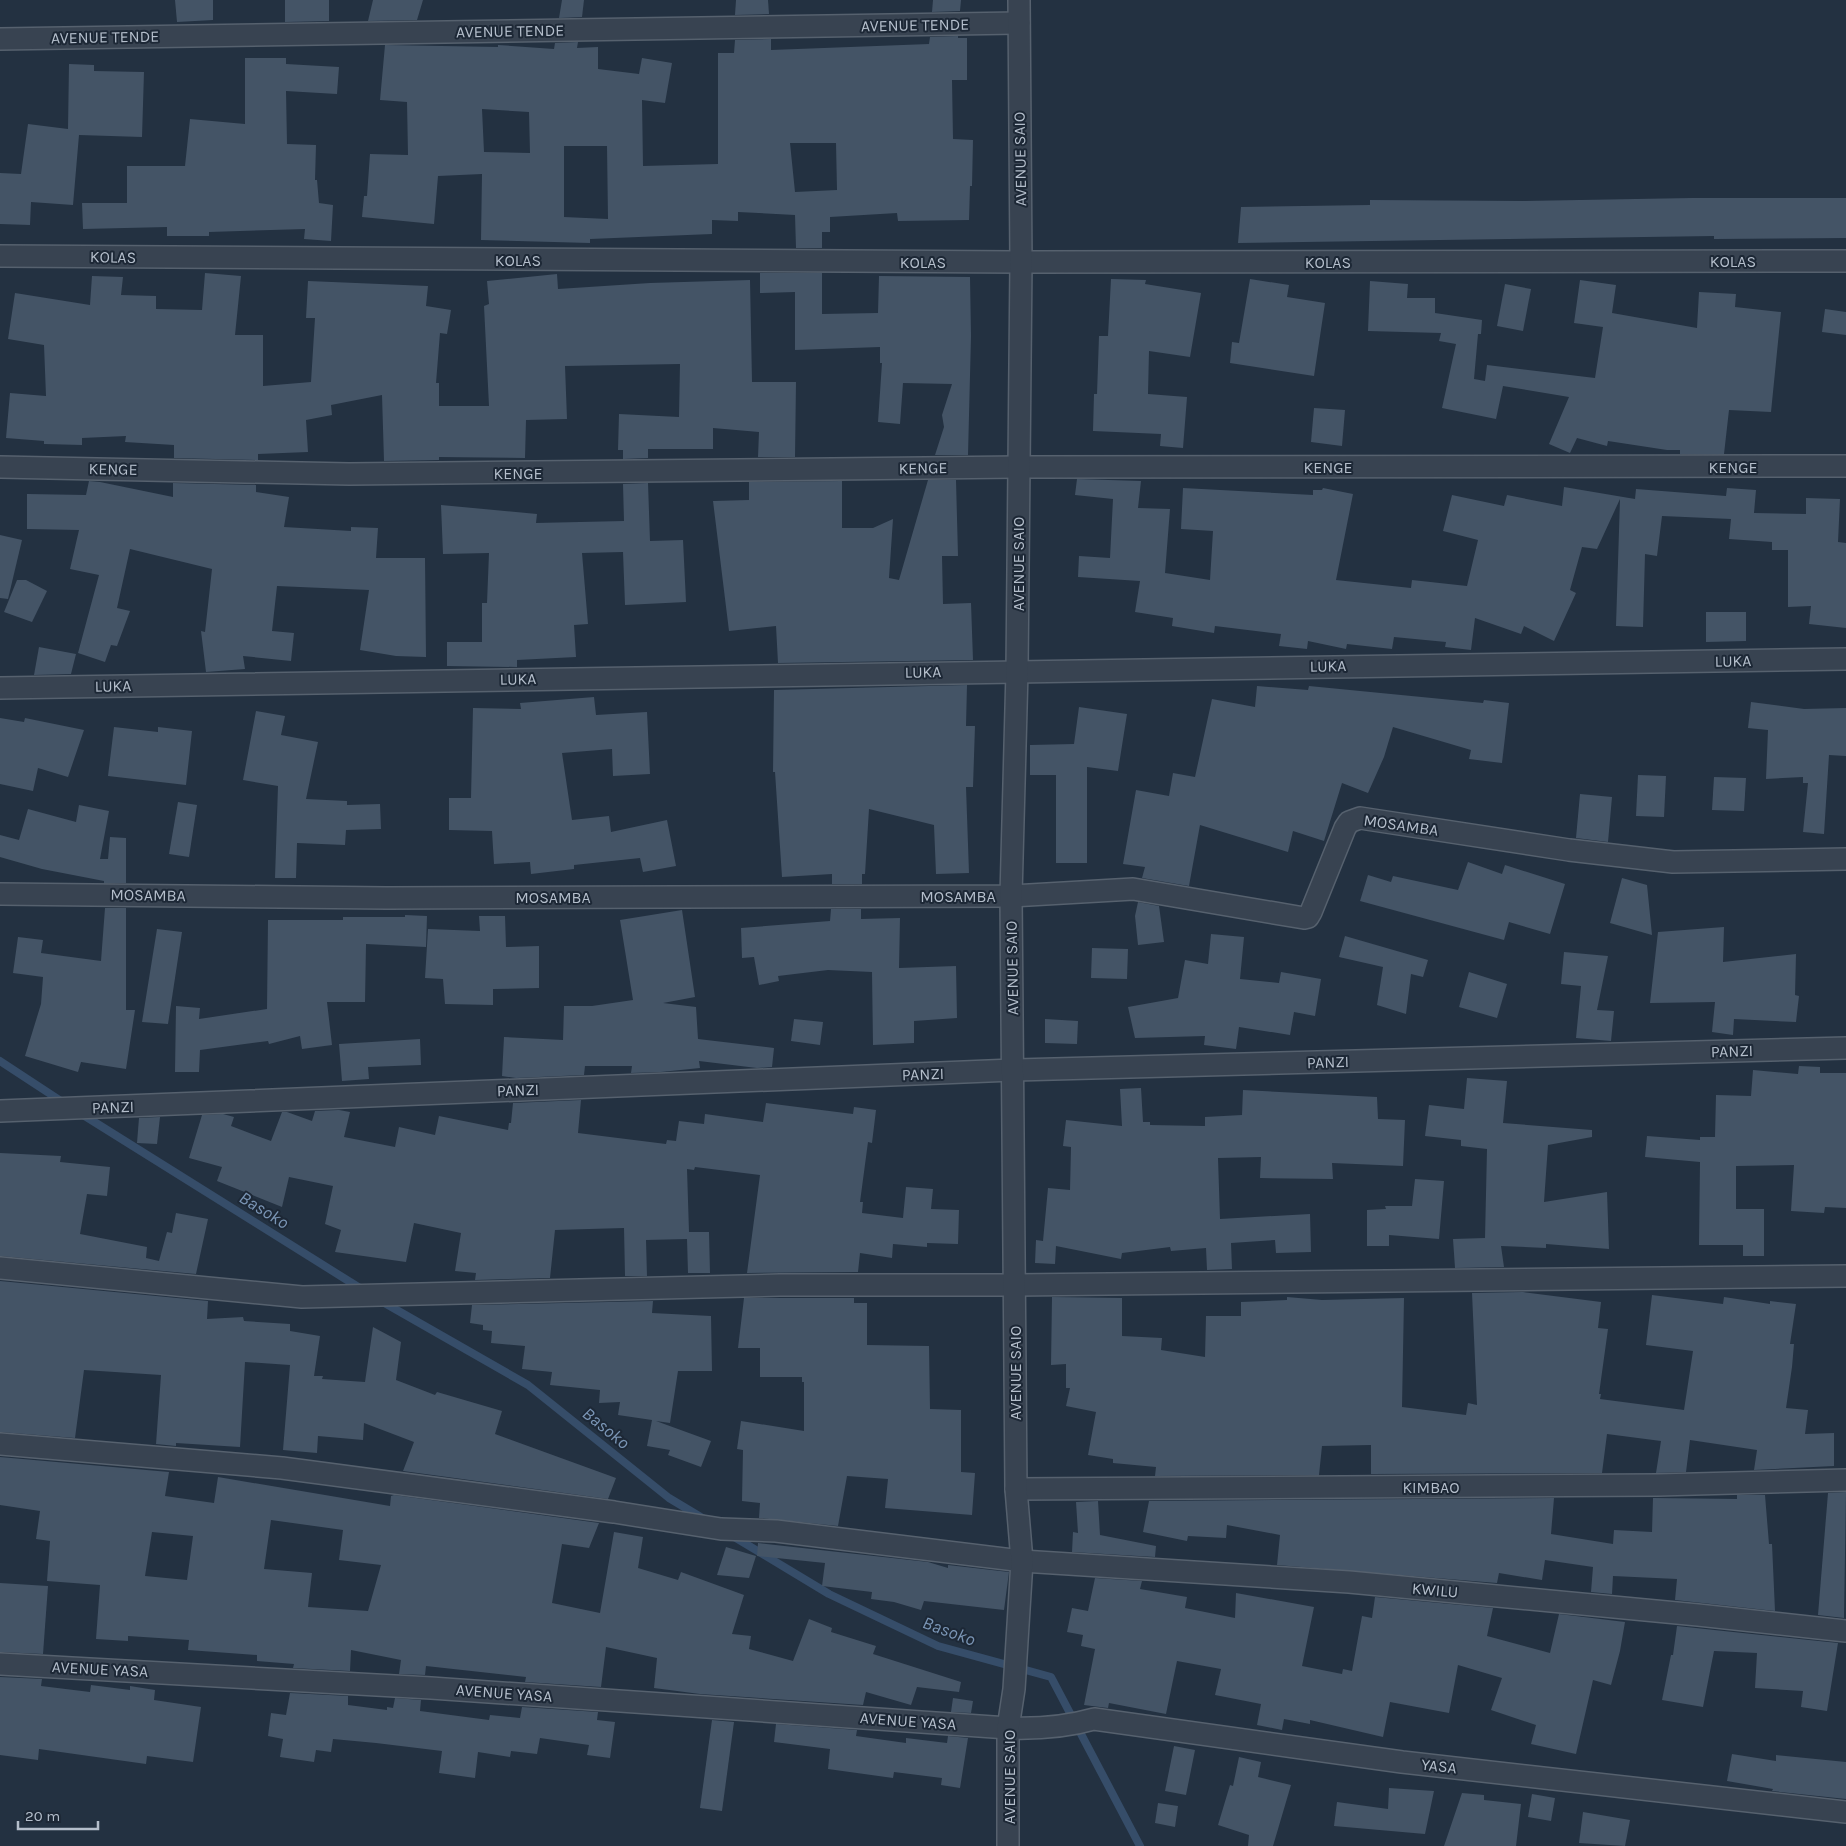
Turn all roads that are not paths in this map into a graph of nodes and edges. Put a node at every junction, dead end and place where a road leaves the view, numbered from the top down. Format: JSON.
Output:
{"nodes":[{"id":1,"x":1019,"y":0,"type":"edge"},
{"id":2,"x":1019,"y":23,"type":"junction"},
{"id":3,"x":0,"y":39,"type":"edge"},
{"id":4,"x":0,"y":256,"type":"edge"},
{"id":5,"x":1846,"y":261,"type":"edge"},
{"id":6,"x":1021,"y":262,"type":"junction"},
{"id":7,"x":1846,"y":466,"type":"edge"},
{"id":8,"x":0,"y":467,"type":"edge"},
{"id":9,"x":1018,"y":467,"type":"junction"},
{"id":10,"x":1846,"y":659,"type":"edge"},
{"id":11,"x":1018,"y":671,"type":"junction"},
{"id":12,"x":0,"y":688,"type":"edge"},
{"id":13,"x":1846,"y":859,"type":"edge"},
{"id":14,"x":0,"y":894,"type":"edge"},
{"id":15,"x":1011,"y":896,"type":"junction"},
{"id":16,"x":1846,"y":1048,"type":"edge"},
{"id":17,"x":1013,"y":1070,"type":"junction"},
{"id":18,"x":0,"y":1111,"type":"edge"},
{"id":19,"x":0,"y":1268,"type":"edge"},
{"id":20,"x":1846,"y":1276,"type":"edge"},
{"id":21,"x":1014,"y":1285,"type":"junction"},
{"id":22,"x":0,"y":1444,"type":"edge"},
{"id":23,"x":1846,"y":1480,"type":"edge"},
{"id":24,"x":1016,"y":1489,"type":"junction"},
{"id":25,"x":1022,"y":1561,"type":"junction"},
{"id":26,"x":1846,"y":1631,"type":"edge"},
{"id":27,"x":0,"y":1664,"type":"edge"},
{"id":28,"x":1008,"y":1728,"type":"junction"},
{"id":29,"x":1034,"y":1729,"type":"joint"},
{"id":30,"x":1846,"y":1812,"type":"edge"},
{"id":31,"x":1008,"y":1846,"type":"edge"}],
"edges":[{"from":1,"to":2,"type":"street","name":"AVENUE SAIO"},
{"from":2,"to":3,"type":"street","name":"AVENUE TENDE"},
{"from":2,"to":6,"type":"street","name":"AVENUE SAIO"},
{"from":4,"to":6,"type":"street","name":"KOLAS"},
{"from":5,"to":6,"type":"street","name":"KOLAS"},
{"from":6,"to":9,"type":"street","name":"AVENUE SAIO"},
{"from":7,"to":9,"type":"street","name":"KENGE"},
{"from":8,"to":9,"type":"street","name":"KENGE"},
{"from":9,"to":11,"type":"street","name":"AVENUE SAIO"},
{"from":10,"to":11,"type":"street","name":"LUKA"},
{"from":11,"to":12,"type":"street","name":"LUKA"},
{"from":11,"to":15,"type":"street","name":"AVENUE SAIO"},
{"from":13,"to":15,"type":"street","name":"MOSAMBA"},
{"from":14,"to":15,"type":"street","name":"MOSAMBA"},
{"from":15,"to":17,"type":"street","name":"AVENUE SAIO"},
{"from":16,"to":17,"type":"street","name":"PANZI"},
{"from":17,"to":18,"type":"street","name":"PANZI"},
{"from":17,"to":21,"type":"street","name":"AVENUE SAIO"},
{"from":19,"to":21,"type":"street"},
{"from":20,"to":21,"type":"street"},
{"from":21,"to":24,"type":"street","name":"AVENUE SAIO"},
{"from":22,"to":25,"type":"street","name":"KWILU"},
{"from":23,"to":24,"type":"street","name":"KIMBAO"},
{"from":24,"to":25,"type":"street","name":"AVENUE SAIO"},
{"from":25,"to":26,"type":"street","name":"KWILU"},
{"from":25,"to":28,"type":"street","name":"AVENUE SAIO"},
{"from":27,"to":28,"type":"street","name":"AVENUE YASA"},
{"from":28,"to":29,"type":"street","name":"AVENUE YASA"},
{"from":28,"to":31,"type":"street","name":"AVENUE SAIO"},
{"from":29,"to":30,"type":"street","name":"YASA"}]}
